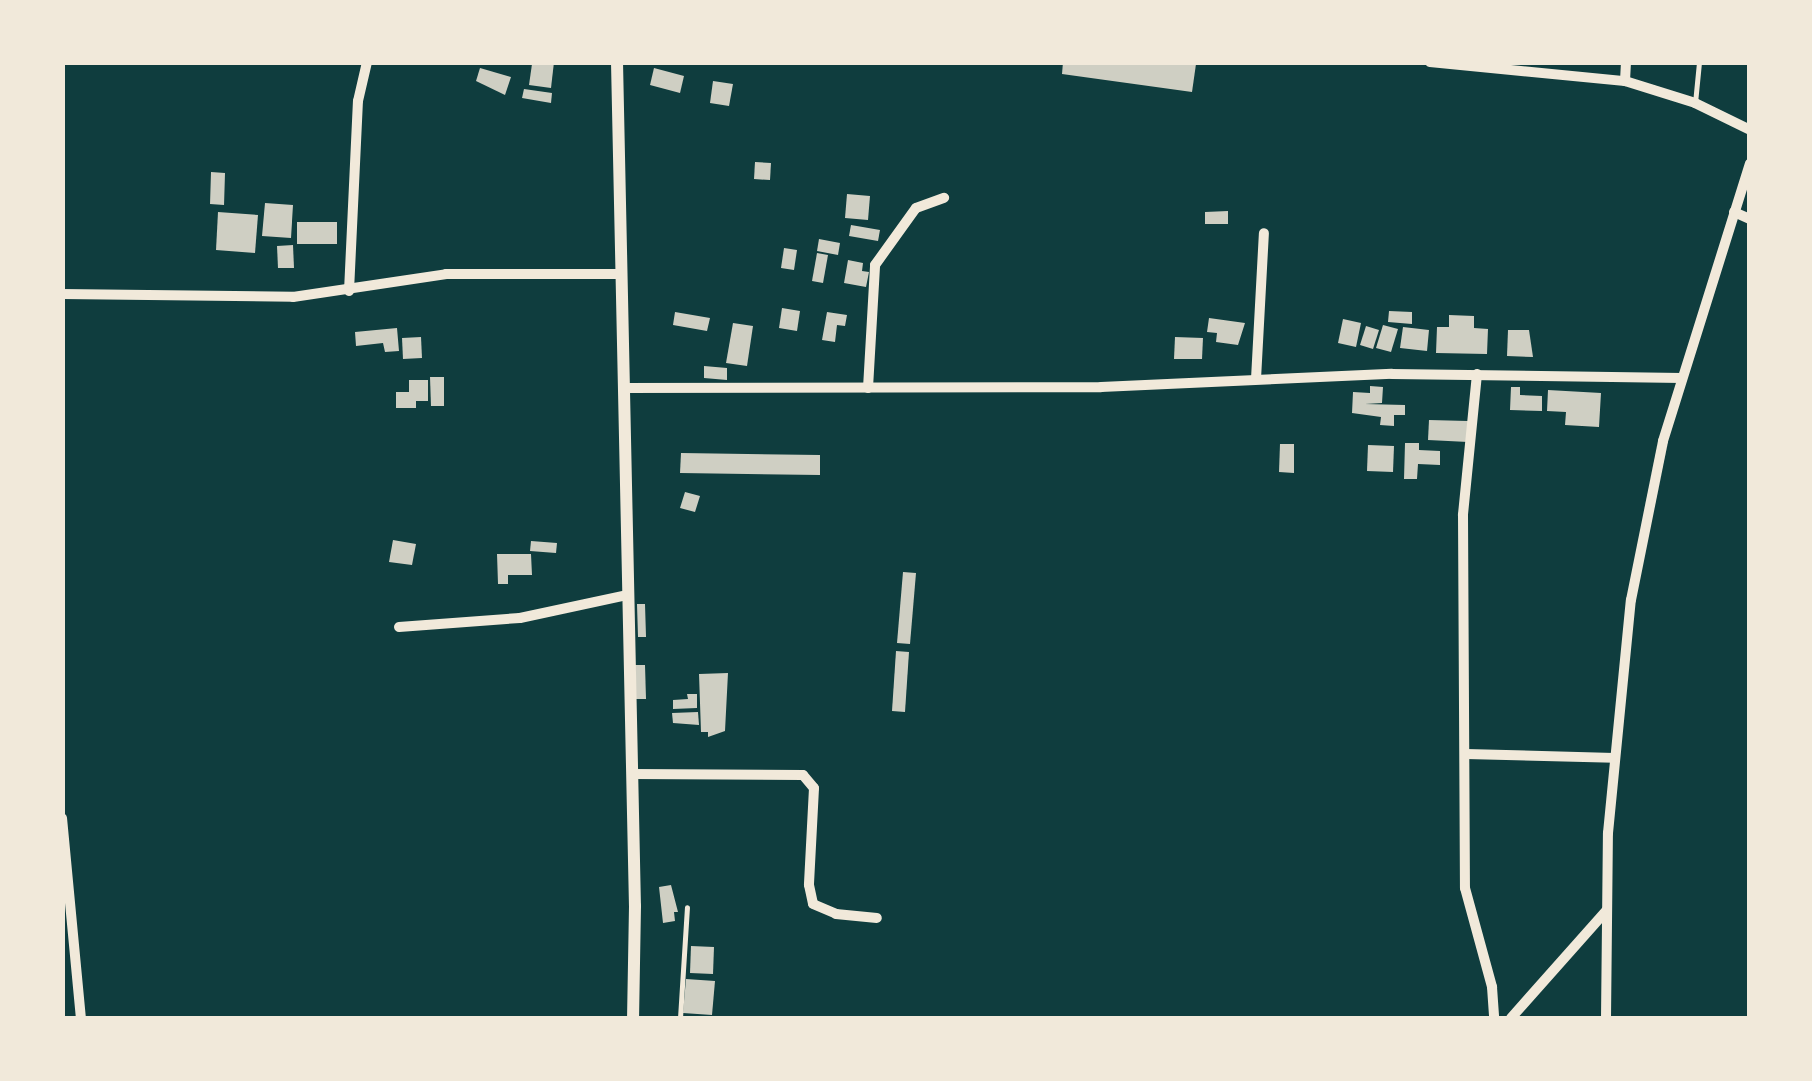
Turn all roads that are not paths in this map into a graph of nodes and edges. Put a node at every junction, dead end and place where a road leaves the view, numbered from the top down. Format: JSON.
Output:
{"nodes":[{"id":1,"x":367,"y":62,"type":"edge"},
{"id":2,"x":617,"y":62,"type":"edge"},
{"id":3,"x":1430,"y":62,"type":"edge"},
{"id":4,"x":1626,"y":62,"type":"edge"},
{"id":5,"x":1699,"y":62,"type":"edge"},
{"id":6,"x":1626,"y":81,"type":"junction"},
{"id":7,"x":1695,"y":103,"type":"junction"},
{"id":8,"x":1750,"y":130,"type":"edge"},
{"id":9,"x":1750,"y":164,"type":"edge"},
{"id":10,"x":944,"y":198,"type":"dead end"},
{"id":11,"x":1734,"y":212,"type":"junction"},
{"id":12,"x":1750,"y":219,"type":"edge"},
{"id":13,"x":1264,"y":233,"type":"dead end"},
{"id":14,"x":621,"y":274,"type":"junction"},
{"id":15,"x":349,"y":291,"type":"junction"},
{"id":16,"x":62,"y":294,"type":"edge"},
{"id":17,"x":1477,"y":374,"type":"junction"},
{"id":18,"x":1682,"y":378,"type":"junction"},
{"id":19,"x":1256,"y":379,"type":"junction"},
{"id":20,"x":623,"y":388,"type":"junction"},
{"id":21,"x":868,"y":388,"type":"junction"},
{"id":22,"x":627,"y":595,"type":"junction"},
{"id":23,"x":400,"y":627,"type":"dead end"},
{"id":24,"x":1466,"y":754,"type":"junction"},
{"id":25,"x":1614,"y":758,"type":"junction"},
{"id":26,"x":632,"y":774,"type":"junction"},
{"id":27,"x":62,"y":818,"type":"edge"},
{"id":28,"x":688,"y":907,"type":"dead end"},
{"id":29,"x":1607,"y":910,"type":"junction"},
{"id":30,"x":877,"y":918,"type":"dead end"},
{"id":31,"x":81,"y":1018,"type":"edge"},
{"id":32,"x":633,"y":1018,"type":"edge"},
{"id":33,"x":680,"y":1018,"type":"edge"},
{"id":34,"x":1494,"y":1018,"type":"edge"},
{"id":35,"x":1511,"y":1018,"type":"edge"},
{"id":36,"x":1606,"y":1018,"type":"edge"}],
"edges":[{"from":1,"to":15,"type":"street"},
{"from":2,"to":14,"type":"street"},
{"from":3,"to":6,"type":"street"},
{"from":4,"to":6,"type":"street"},
{"from":5,"to":7,"type":"lane"},
{"from":6,"to":7,"type":"street"},
{"from":7,"to":8,"type":"street"},
{"from":9,"to":11,"type":"street"},
{"from":10,"to":21,"type":"street"},
{"from":11,"to":12,"type":"street"},
{"from":11,"to":18,"type":"street"},
{"from":13,"to":19,"type":"street"},
{"from":14,"to":15,"type":"street"},
{"from":14,"to":20,"type":"street"},
{"from":15,"to":16,"type":"street"},
{"from":17,"to":18,"type":"street"},
{"from":17,"to":19,"type":"street"},
{"from":17,"to":24,"type":"street"},
{"from":18,"to":25,"type":"street"},
{"from":19,"to":21,"type":"street"},
{"from":20,"to":21,"type":"street"},
{"from":20,"to":22,"type":"street"},
{"from":22,"to":23,"type":"street"},
{"from":22,"to":26,"type":"street"},
{"from":24,"to":25,"type":"street"},
{"from":24,"to":34,"type":"street"},
{"from":25,"to":29,"type":"street"},
{"from":26,"to":30,"type":"street"},
{"from":26,"to":32,"type":"street"},
{"from":27,"to":31,"type":"street"},
{"from":28,"to":33,"type":"lane"},
{"from":29,"to":35,"type":"street"},
{"from":29,"to":36,"type":"street"}]}
